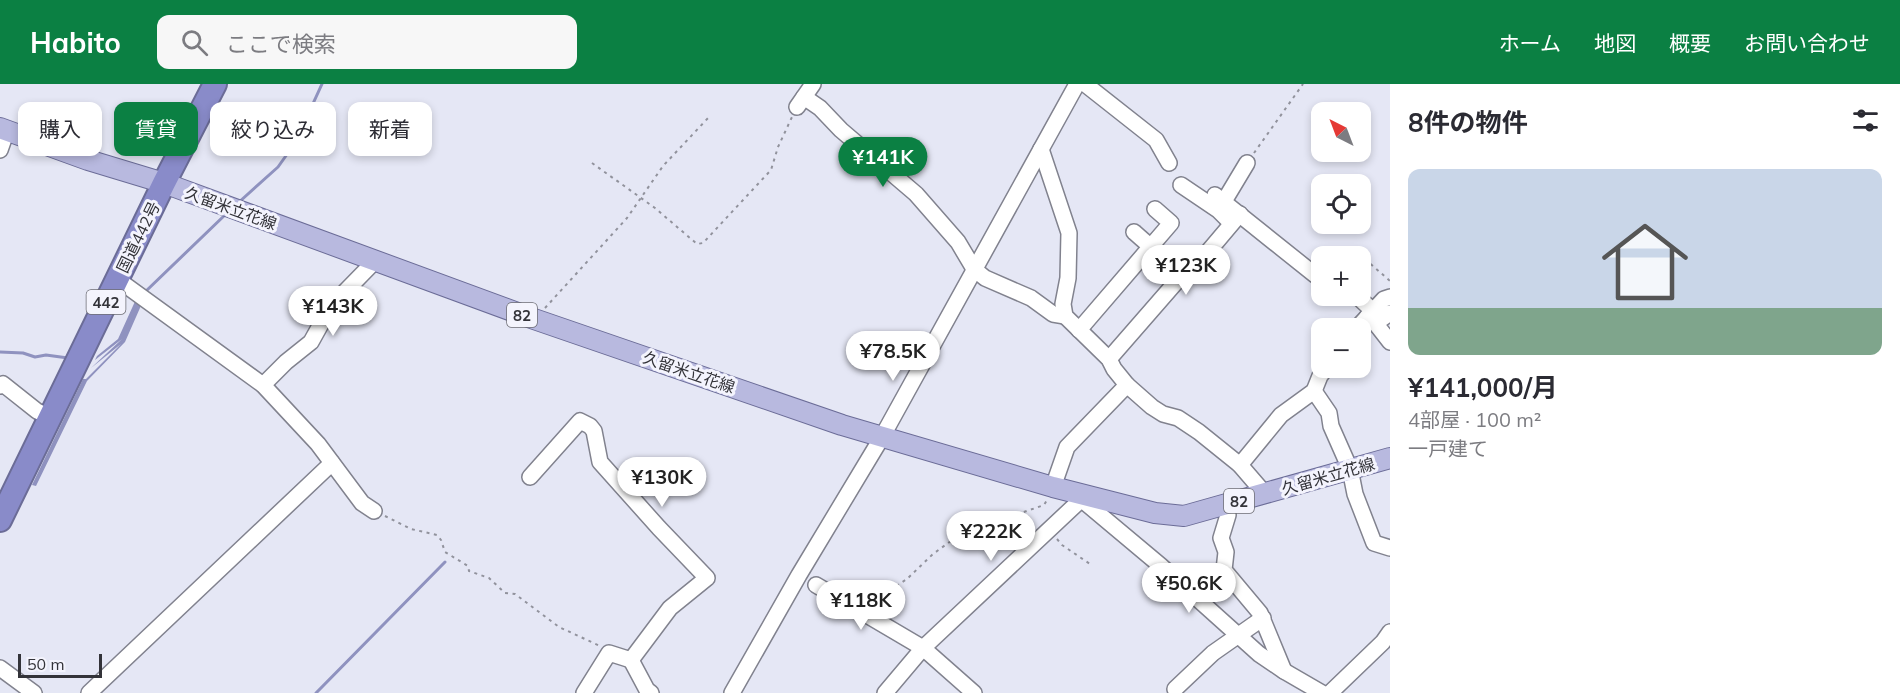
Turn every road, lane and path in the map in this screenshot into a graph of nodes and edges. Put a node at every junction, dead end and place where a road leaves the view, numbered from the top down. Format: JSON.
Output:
{"nodes":[{"id":1,"x":215,"y":84,"type":"edge"},
{"id":2,"x":813,"y":84,"type":"edge"},
{"id":3,"x":1077,"y":84,"type":"edge"},
{"id":4,"x":1085,"y":84,"type":"edge"},
{"id":5,"x":1303,"y":84,"type":"edge"},
{"id":6,"x":800,"y":102,"type":"junction"},
{"id":7,"x":709,"y":117,"type":"dead end"},
{"id":8,"x":3,"y":129,"type":"edge"},
{"id":9,"x":1041,"y":149,"type":"junction"},
{"id":10,"x":0,"y":150,"type":"edge"},
{"id":11,"x":592,"y":163,"type":"dead end"},
{"id":12,"x":1169,"y":163,"type":"dead end"},
{"id":13,"x":1247,"y":163,"type":"joint"},
{"id":14,"x":164,"y":183,"type":"junction"},
{"id":15,"x":1181,"y":185,"type":"dead end"},
{"id":16,"x":639,"y":198,"type":"junction"},
{"id":17,"x":1155,"y":208,"type":"dead end"},
{"id":18,"x":1236,"y":219,"type":"junction"},
{"id":19,"x":1134,"y":232,"type":"dead end"},
{"id":20,"x":1147,"y":251,"type":"junction"},
{"id":21,"x":375,"y":261,"type":"junction"},
{"id":22,"x":1371,"y":264,"type":"edge"},
{"id":23,"x":974,"y":269,"type":"junction"},
{"id":24,"x":1311,"y":272,"type":"edge"},
{"id":25,"x":117,"y":279,"type":"junction"},
{"id":26,"x":1177,"y":281,"type":"junction"},
{"id":27,"x":1390,"y":281,"type":"edge"},
{"id":28,"x":1390,"y":297,"type":"edge"},
{"id":29,"x":1390,"y":313,"type":"edge"},
{"id":30,"x":1065,"y":316,"type":"junction"},
{"id":31,"x":1370,"y":318,"type":"edge"},
{"id":32,"x":534,"y":319,"type":"junction"},
{"id":33,"x":1371,"y":319,"type":"edge"},
{"id":34,"x":1371,"y":323,"type":"edge"},
{"id":35,"x":1079,"y":330,"type":"junction"},
{"id":36,"x":1390,"y":342,"type":"edge"},
{"id":37,"x":1109,"y":359,"type":"junction"},
{"id":38,"x":1319,"y":378,"type":"edge"},
{"id":39,"x":1127,"y":384,"type":"junction"},
{"id":40,"x":263,"y":385,"type":"junction"},
{"id":41,"x":0,"y":386,"type":"edge"},
{"id":42,"x":1314,"y":391,"type":"junction"},
{"id":43,"x":50,"y":417,"type":"junction"},
{"id":44,"x":882,"y":437,"type":"junction"},
{"id":45,"x":1390,"y":458,"type":"edge"},
{"id":46,"x":332,"y":463,"type":"junction"},
{"id":47,"x":1240,"y":465,"type":"junction"},
{"id":48,"x":1350,"y":469,"type":"junction"},
{"id":49,"x":530,"y":477,"type":"dead end"},
{"id":50,"x":1053,"y":487,"type":"junction"},
{"id":51,"x":1265,"y":494,"type":"junction"},
{"id":52,"x":1083,"y":497,"type":"junction"},
{"id":53,"x":1226,"y":504,"type":"junction"},
{"id":54,"x":374,"y":511,"type":"joint"},
{"id":55,"x":0,"y":520,"type":"edge"},
{"id":56,"x":1049,"y":530,"type":"junction"},
{"id":57,"x":1390,"y":548,"type":"edge"},
{"id":58,"x":1090,"y":564,"type":"dead end"},
{"id":59,"x":816,"y":585,"type":"dead end"},
{"id":60,"x":859,"y":611,"type":"junction"},
{"id":61,"x":1263,"y":618,"type":"junction"},
{"id":62,"x":1390,"y":632,"type":"edge"},
{"id":63,"x":1238,"y":636,"type":"junction"},
{"id":64,"x":923,"y":648,"type":"junction"},
{"id":65,"x":609,"y":653,"type":"junction"},
{"id":66,"x":631,"y":660,"type":"junction"},
{"id":67,"x":0,"y":668,"type":"edge"},
{"id":68,"x":1284,"y":671,"type":"junction"},
{"id":69,"x":1175,"y":689,"type":"dead end"},
{"id":70,"x":1313,"y":691,"type":"edge"},
{"id":71,"x":34,"y":693,"type":"edge"},
{"id":72,"x":89,"y":693,"type":"edge"},
{"id":73,"x":584,"y":693,"type":"edge"},
{"id":74,"x":651,"y":693,"type":"edge"},
{"id":75,"x":732,"y":693,"type":"edge"},
{"id":76,"x":885,"y":693,"type":"edge"},
{"id":77,"x":974,"y":693,"type":"edge"},
{"id":78,"x":1330,"y":693,"type":"edge"}],
"edges":[{"from":1,"to":14,"type":"highway","name":"国道442号","number":"442"},
{"from":2,"to":6,"type":"street"},
{"from":3,"to":9,"type":"street"},
{"from":4,"to":12,"type":"street"},
{"from":5,"to":13,"type":"path"},
{"from":6,"to":16,"type":"path"},
{"from":6,"to":23,"type":"street"},
{"from":7,"to":16,"type":"path"},
{"from":8,"to":10,"type":"street"},
{"from":8,"to":14,"type":"main road","name":"久留米立花線","number":"82"},
{"from":9,"to":23,"type":"street"},
{"from":9,"to":30,"type":"street"},
{"from":11,"to":16,"type":"path"},
{"from":13,"to":18,"type":"street"},
{"from":14,"to":21,"type":"main road","name":"久留米立花線","number":"82"},
{"from":14,"to":25,"type":"highway","name":"国道442号","number":"442"},
{"from":15,"to":18,"type":"street"},
{"from":16,"to":32,"type":"path"},
{"from":17,"to":20,"type":"street"},
{"from":18,"to":24,"type":"street"},
{"from":18,"to":26,"type":"street"},
{"from":19,"to":20,"type":"street"},
{"from":20,"to":26,"type":"street"},
{"from":20,"to":35,"type":"street"},
{"from":21,"to":32,"type":"main road","name":"久留米立花線","number":"82"},
{"from":21,"to":40,"type":"street"},
{"from":22,"to":27,"type":"path"},
{"from":23,"to":30,"type":"street"},
{"from":23,"to":44,"type":"street"},
{"from":25,"to":40,"type":"street"},
{"from":25,"to":43,"type":"highway","name":"国道442号","number":"442"},
{"from":26,"to":37,"type":"street"},
{"from":28,"to":31,"type":"street"},
{"from":29,"to":33,"type":"street"},
{"from":30,"to":35,"type":"street"},
{"from":32,"to":44,"type":"main road","name":"久留米立花線","number":"82"},
{"from":34,"to":36,"type":"street"},
{"from":35,"to":37,"type":"street"},
{"from":37,"to":39,"type":"street"},
{"from":38,"to":42,"type":"street"},
{"from":39,"to":47,"type":"street"},
{"from":39,"to":50,"type":"street"},
{"from":40,"to":46,"type":"street"},
{"from":41,"to":43,"type":"street"},
{"from":42,"to":47,"type":"street"},
{"from":42,"to":48,"type":"street"},
{"from":43,"to":55,"type":"highway","name":"国道442号","number":"442"},
{"from":44,"to":50,"type":"main road","name":"久留米立花線","number":"82"},
{"from":44,"to":75,"type":"street"},
{"from":45,"to":48,"type":"main road","name":"久留米立花線","number":"82"},
{"from":46,"to":54,"type":"street"},
{"from":46,"to":72,"type":"street"},
{"from":47,"to":51,"type":"street"},
{"from":48,"to":51,"type":"main road","name":"久留米立花線","number":"82"},
{"from":48,"to":57,"type":"street"},
{"from":49,"to":66,"type":"street"},
{"from":50,"to":52,"type":"main road","name":"久留米立花線","number":"82"},
{"from":50,"to":60,"type":"path"},
{"from":51,"to":53,"type":"main road","name":"久留米立花線","number":"82"},
{"from":52,"to":53,"type":"main road","name":"久留米立花線","number":"82"},
{"from":52,"to":56,"type":"street"},
{"from":52,"to":63,"type":"street"},
{"from":53,"to":61,"type":"street"},
{"from":54,"to":65,"type":"path"},
{"from":56,"to":58,"type":"path"},
{"from":56,"to":64,"type":"street"},
{"from":59,"to":60,"type":"street"},
{"from":60,"to":64,"type":"street"},
{"from":61,"to":63,"type":"street"},
{"from":61,"to":68,"type":"street"},
{"from":62,"to":78,"type":"street"},
{"from":63,"to":68,"type":"street"},
{"from":63,"to":69,"type":"street"},
{"from":64,"to":76,"type":"street"},
{"from":64,"to":77,"type":"street"},
{"from":65,"to":66,"type":"street"},
{"from":65,"to":73,"type":"street"},
{"from":66,"to":74,"type":"street"},
{"from":67,"to":71,"type":"street"},
{"from":68,"to":70,"type":"street"}]}
